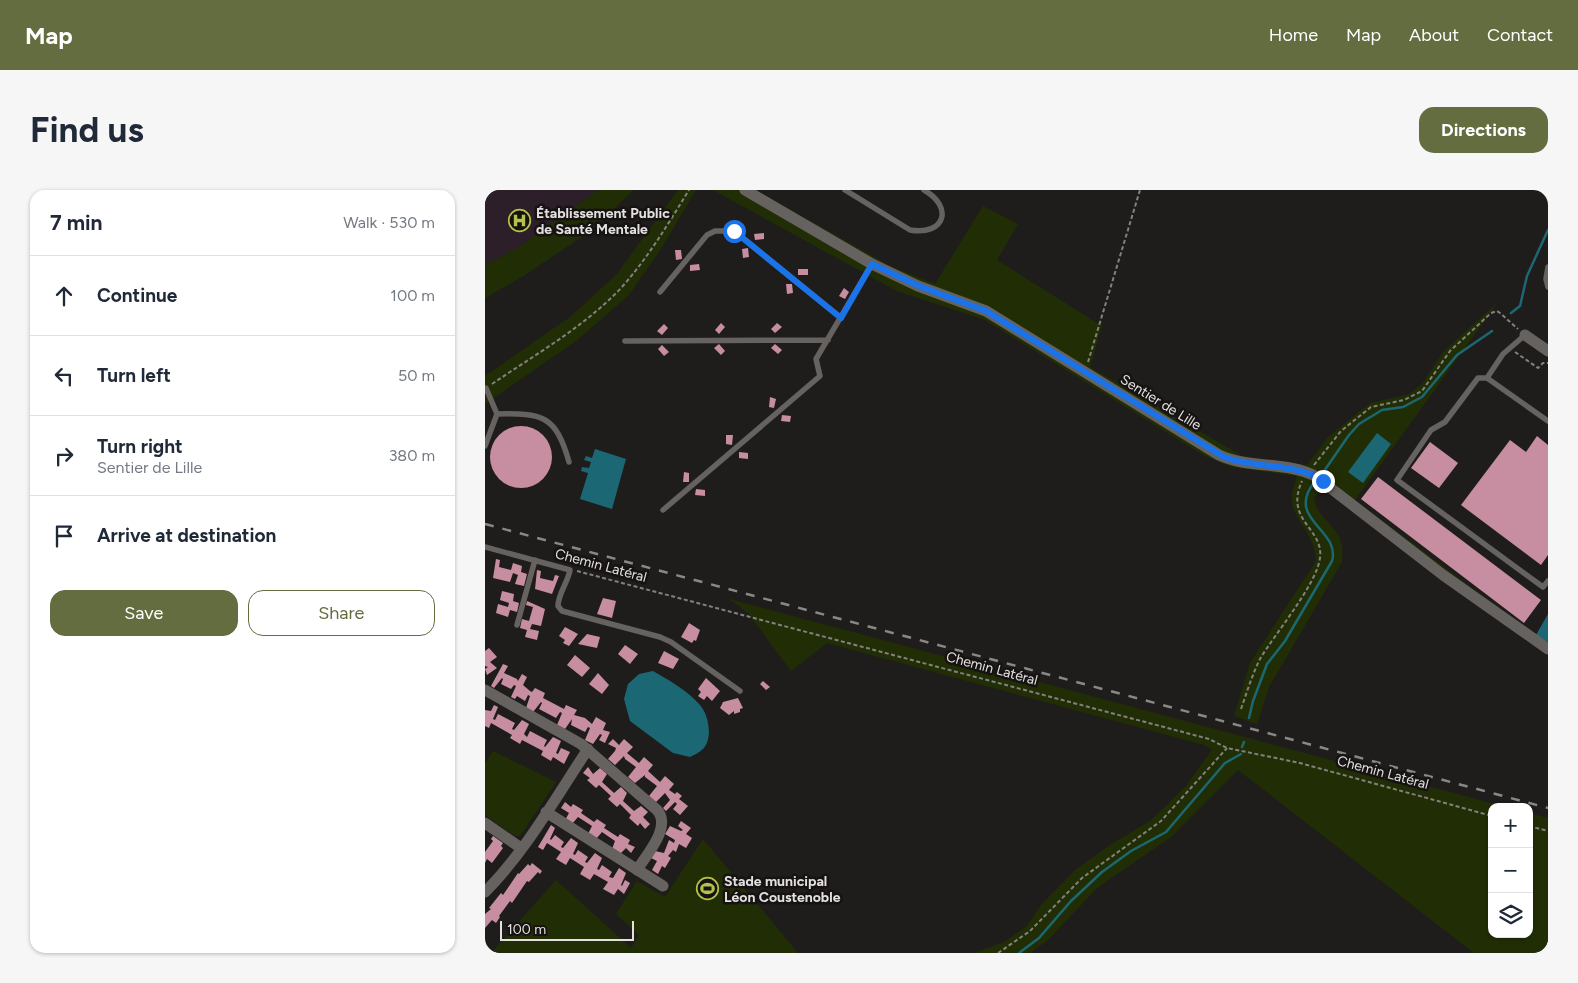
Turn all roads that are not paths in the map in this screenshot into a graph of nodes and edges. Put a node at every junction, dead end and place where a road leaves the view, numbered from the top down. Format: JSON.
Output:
{"nodes":[{"id":1,"x":745,"y":190,"type":"edge"},
{"id":2,"x":845,"y":190,"type":"edge"},
{"id":3,"x":924,"y":190,"type":"edge"},
{"id":4,"x":872,"y":264,"type":"junction"},
{"id":5,"x":1548,"y":267,"type":"edge"},
{"id":6,"x":1548,"y":287,"type":"edge"},
{"id":7,"x":660,"y":292,"type":"dead end"},
{"id":8,"x":841,"y":318,"type":"junction"},
{"id":9,"x":1525,"y":335,"type":"joint"},
{"id":10,"x":828,"y":340,"type":"junction"},
{"id":11,"x":625,"y":341,"type":"dead end"},
{"id":12,"x":1548,"y":351,"type":"edge"},
{"id":13,"x":1487,"y":378,"type":"junction"},
{"id":14,"x":486,"y":388,"type":"edge"},
{"id":15,"x":497,"y":414,"type":"junction"},
{"id":16,"x":1548,"y":422,"type":"edge"},
{"id":17,"x":485,"y":446,"type":"edge"},
{"id":18,"x":569,"y":462,"type":"dead end"},
{"id":19,"x":663,"y":510,"type":"dead end"},
{"id":20,"x":485,"y":547,"type":"edge"},
{"id":21,"x":535,"y":560,"type":"junction"},
{"id":22,"x":1548,"y":581,"type":"edge"},
{"id":23,"x":517,"y":625,"type":"dead end"},
{"id":24,"x":1548,"y":649,"type":"edge"},
{"id":25,"x":485,"y":690,"type":"edge"},
{"id":26,"x":740,"y":691,"type":"dead end"},
{"id":27,"x":588,"y":749,"type":"junction"},
{"id":28,"x":546,"y":812,"type":"junction"},
{"id":29,"x":485,"y":823,"type":"edge"},
{"id":30,"x":521,"y":848,"type":"junction"},
{"id":31,"x":637,"y":870,"type":"junction"},
{"id":32,"x":663,"y":886,"type":"dead end"},
{"id":33,"x":485,"y":892,"type":"edge"}],
"edges":[{"from":1,"to":4,"type":"street","name":"Sentier de Lille"},
{"from":2,"to":3,"type":"lane"},
{"from":4,"to":8,"type":"lane"},
{"from":4,"to":24,"type":"street","name":"Sentier de Lille"},
{"from":5,"to":6,"type":"lane"},
{"from":7,"to":8,"type":"lane"},
{"from":8,"to":10,"type":"lane"},
{"from":9,"to":12,"type":"street"},
{"from":9,"to":13,"type":"lane"},
{"from":10,"to":11,"type":"lane"},
{"from":10,"to":19,"type":"lane"},
{"from":13,"to":16,"type":"lane"},
{"from":13,"to":22,"type":"lane"},
{"from":14,"to":15,"type":"lane"},
{"from":15,"to":17,"type":"lane"},
{"from":15,"to":18,"type":"lane"},
{"from":20,"to":21,"type":"lane","name":"Chemin Latéral"},
{"from":21,"to":23,"type":"lane"},
{"from":21,"to":26,"type":"lane","name":"Chemin Latéral"},
{"from":25,"to":27,"type":"street"},
{"from":27,"to":28,"type":"street"},
{"from":27,"to":31,"type":"street"},
{"from":28,"to":30,"type":"street"},
{"from":28,"to":31,"type":"street"},
{"from":29,"to":30,"type":"street"},
{"from":30,"to":33,"type":"street"},
{"from":31,"to":32,"type":"street"}]}
